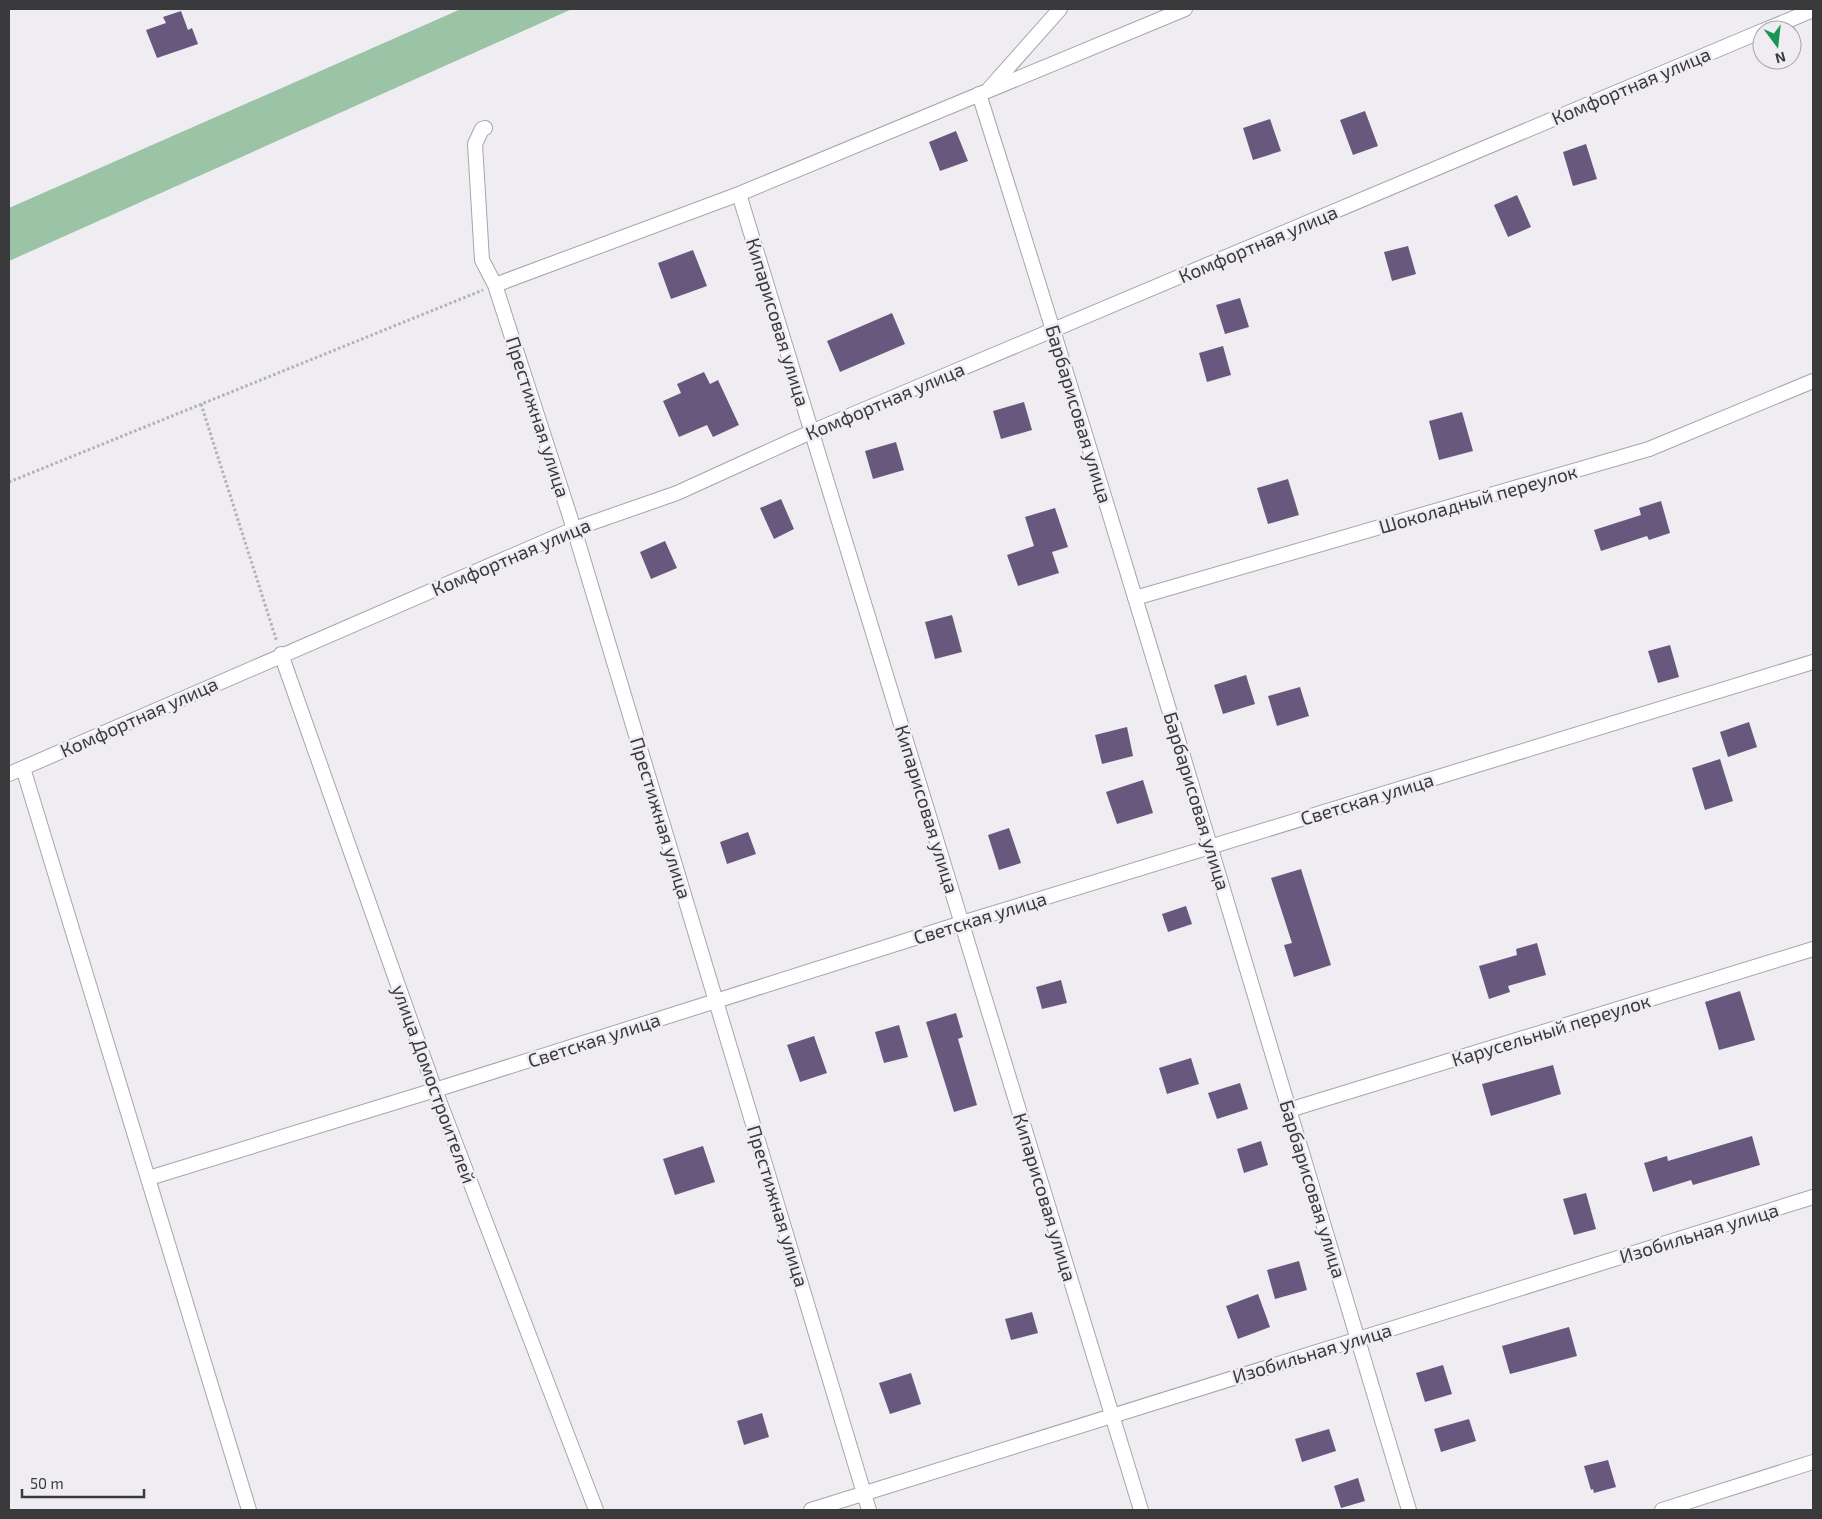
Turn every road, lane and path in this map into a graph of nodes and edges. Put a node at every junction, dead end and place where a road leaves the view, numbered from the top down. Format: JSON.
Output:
{"nodes":[{"id":1,"x":1060,"y":9,"type":"edge"},
{"id":2,"x":1185,"y":9,"type":"edge"},
{"id":3,"x":1813,"y":10,"type":"edge"},
{"id":4,"x":1789,"y":20,"type":"edge"},
{"id":5,"x":1752,"y":36,"type":"edge"},
{"id":6,"x":983,"y":93,"type":"junction"},
{"id":7,"x":485,"y":128,"type":"dead end"},
{"id":8,"x":739,"y":194,"type":"junction"},
{"id":9,"x":495,"y":285,"type":"junction"},
{"id":10,"x":1054,"y":330,"type":"junction"},
{"id":11,"x":1813,"y":381,"type":"edge"},
{"id":12,"x":201,"y":404,"type":"junction"},
{"id":13,"x":811,"y":432,"type":"junction"},
{"id":14,"x":9,"y":482,"type":"edge"},
{"id":15,"x":574,"y":529,"type":"junction"},
{"id":16,"x":1135,"y":598,"type":"junction"},
{"id":17,"x":281,"y":654,"type":"junction"},
{"id":18,"x":1813,"y":662,"type":"edge"},
{"id":19,"x":23,"y":768,"type":"junction"},
{"id":20,"x":9,"y":774,"type":"edge"},
{"id":21,"x":1211,"y":847,"type":"junction"},
{"id":22,"x":962,"y":923,"type":"junction"},
{"id":23,"x":1813,"y":949,"type":"edge"},
{"id":24,"x":717,"y":1001,"type":"junction"},
{"id":25,"x":435,"y":1090,"type":"junction"},
{"id":26,"x":1289,"y":1110,"type":"junction"},
{"id":27,"x":149,"y":1178,"type":"junction"},
{"id":28,"x":1813,"y":1197,"type":"edge"},
{"id":29,"x":1357,"y":1339,"type":"junction"},
{"id":30,"x":1112,"y":1415,"type":"junction"},
{"id":31,"x":1813,"y":1462,"type":"edge"},
{"id":32,"x":864,"y":1494,"type":"junction"},
{"id":33,"x":249,"y":1510,"type":"edge"},
{"id":34,"x":596,"y":1510,"type":"edge"},
{"id":35,"x":811,"y":1510,"type":"edge"},
{"id":36,"x":869,"y":1510,"type":"edge"},
{"id":37,"x":1141,"y":1510,"type":"edge"},
{"id":38,"x":1408,"y":1510,"type":"edge"},
{"id":39,"x":1662,"y":1510,"type":"edge"}],
"edges":[{"from":1,"to":6,"type":"street"},
{"from":2,"to":6,"type":"street"},
{"from":3,"to":4,"type":"street","name":"Комфортная улица"},
{"from":5,"to":10,"type":"street","name":"Комфортная улица"},
{"from":6,"to":8,"type":"street"},
{"from":6,"to":10,"type":"street","name":"Барбарисовая улица"},
{"from":7,"to":9,"type":"street","name":"Престижная улица"},
{"from":8,"to":9,"type":"street"},
{"from":8,"to":13,"type":"street","name":"Кипарисовая улица"},
{"from":9,"to":12,"type":"path"},
{"from":9,"to":15,"type":"street","name":"Престижная улица"},
{"from":10,"to":13,"type":"street","name":"Комфортная улица"},
{"from":10,"to":16,"type":"street","name":"Барбарисовая улица"},
{"from":11,"to":16,"type":"street","name":"Шоколадный переулок"},
{"from":12,"to":14,"type":"path"},
{"from":12,"to":17,"type":"path"},
{"from":13,"to":15,"type":"street","name":"Комфортная улица"},
{"from":13,"to":22,"type":"street","name":"Кипарисовая улица"},
{"from":15,"to":17,"type":"street","name":"Комфортная улица"},
{"from":15,"to":24,"type":"street","name":"Престижная улица"},
{"from":16,"to":21,"type":"street","name":"Барбарисовая улица"},
{"from":17,"to":19,"type":"street","name":"Комфортная улица"},
{"from":17,"to":25,"type":"street","name":"улица Домостроителей"},
{"from":18,"to":21,"type":"street","name":"Светская улица"},
{"from":19,"to":20,"type":"street","name":"Комфортная улица"},
{"from":19,"to":27,"type":"street"},
{"from":21,"to":22,"type":"street","name":"Светская улица"},
{"from":21,"to":26,"type":"street","name":"Барбарисовая улица"},
{"from":22,"to":24,"type":"street","name":"Светская улица"},
{"from":22,"to":30,"type":"street","name":"Кипарисовая улица"},
{"from":23,"to":26,"type":"street","name":"Карусельный переулок"},
{"from":24,"to":25,"type":"street","name":"Светская улица"},
{"from":24,"to":32,"type":"street","name":"Престижная улица"},
{"from":25,"to":27,"type":"street","name":"Светская улица"},
{"from":25,"to":34,"type":"street","name":"улица Домостроителей"},
{"from":26,"to":29,"type":"street","name":"Барбарисовая улица"},
{"from":27,"to":33,"type":"street"},
{"from":28,"to":29,"type":"street","name":"Изобильная улица"},
{"from":29,"to":30,"type":"street","name":"Изобильная улица"},
{"from":29,"to":38,"type":"street","name":"Барбарисовая улица"},
{"from":30,"to":32,"type":"street","name":"Изобильная улица"},
{"from":30,"to":37,"type":"street","name":"Кипарисовая улица"},
{"from":31,"to":39,"type":"street"},
{"from":32,"to":35,"type":"street","name":"Изобильная улица"},
{"from":32,"to":36,"type":"street","name":"Престижная улица"}]}
